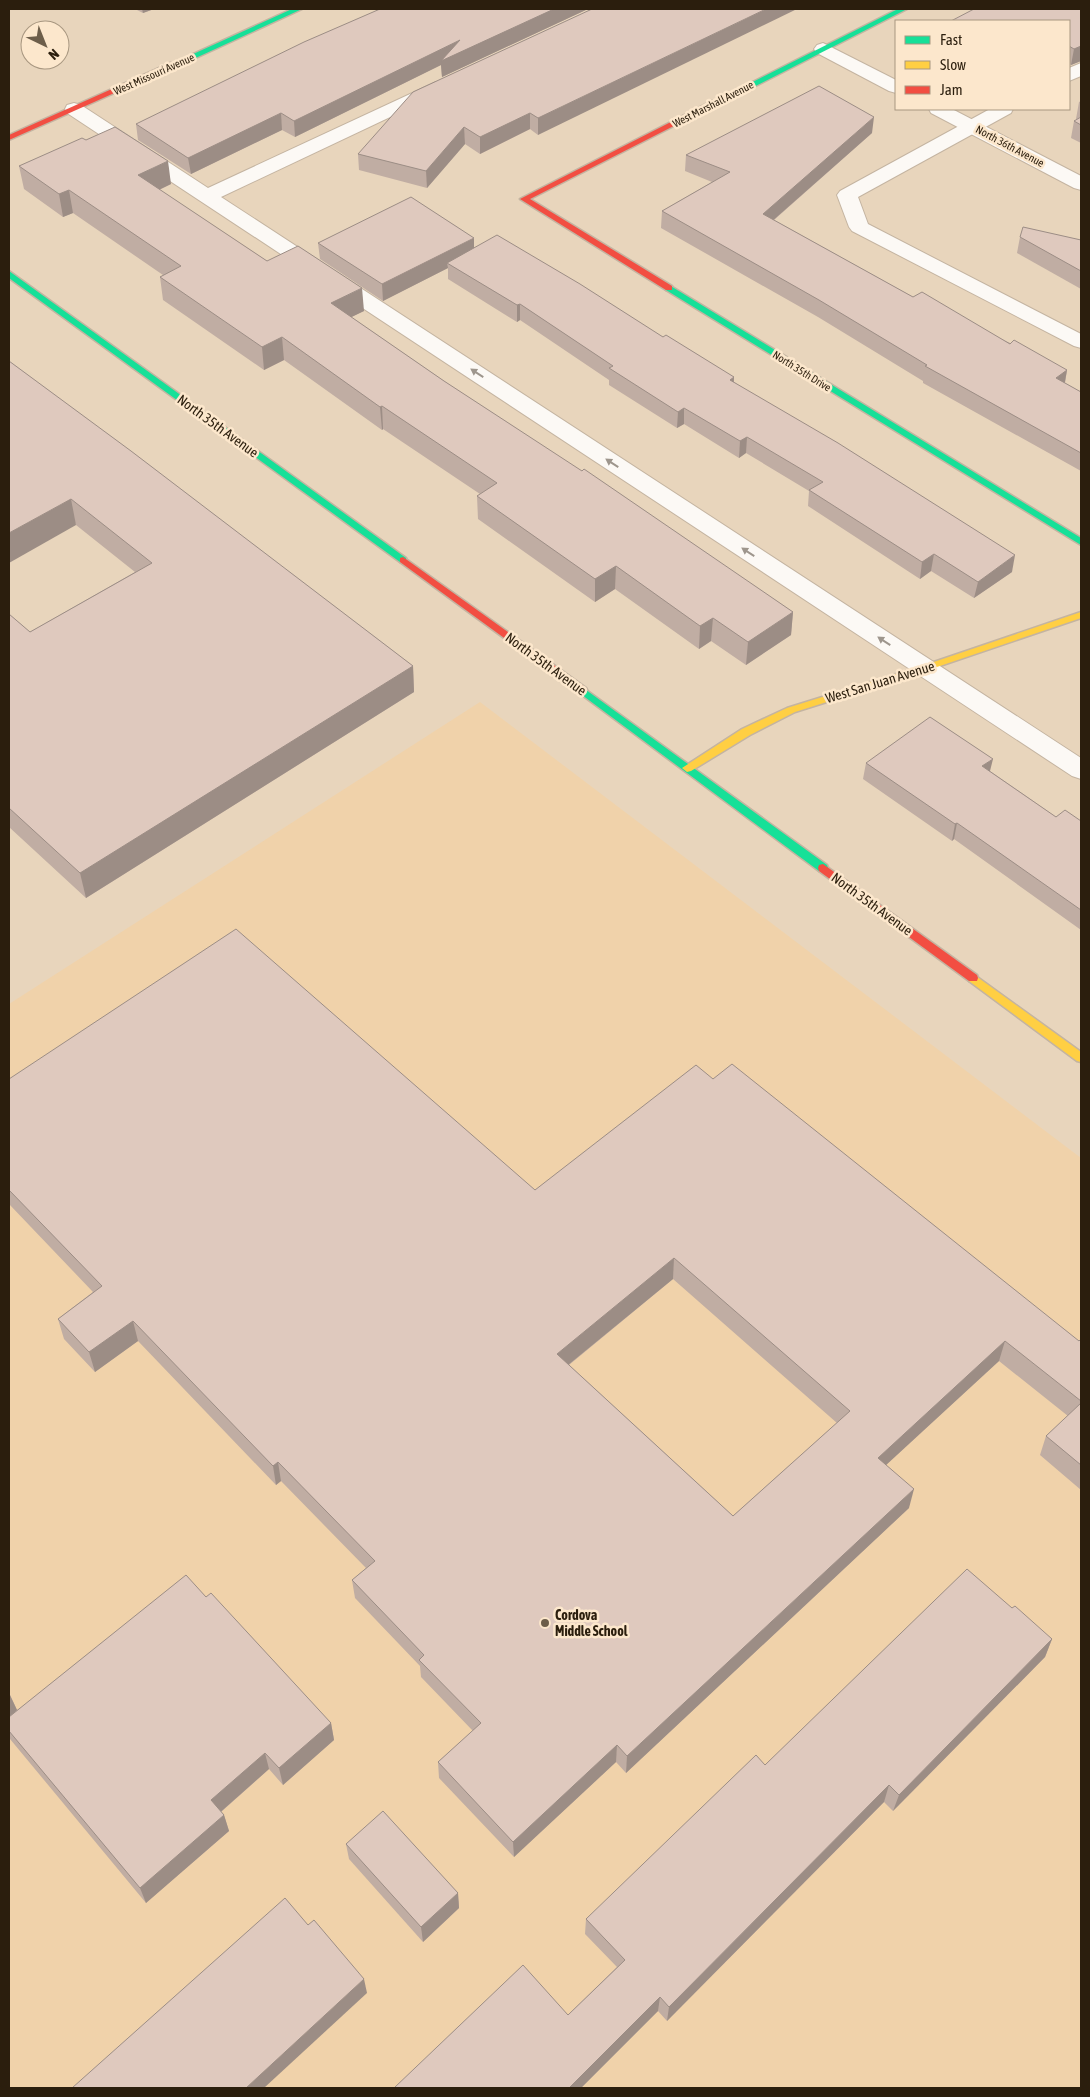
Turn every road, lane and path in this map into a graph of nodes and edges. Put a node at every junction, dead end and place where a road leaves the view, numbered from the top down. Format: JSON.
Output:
{"nodes":[{"id":1,"x":298,"y":9,"type":"edge"},
{"id":2,"x":903,"y":9,"type":"edge"},
{"id":3,"x":823,"y":49,"type":"junction"},
{"id":4,"x":1081,"y":68,"type":"edge"},
{"id":5,"x":1070,"y":74,"type":"edge"},
{"id":6,"x":453,"y":80,"type":"edge"},
{"id":7,"x":895,"y":86,"type":"edge"},
{"id":8,"x":74,"y":109,"type":"junction"},
{"id":9,"x":940,"y":110,"type":"edge"},
{"id":10,"x":1002,"y":110,"type":"edge"},
{"id":11,"x":970,"y":126,"type":"junction"},
{"id":12,"x":9,"y":138,"type":"edge"},
{"id":13,"x":1081,"y":184,"type":"edge"},
{"id":14,"x":207,"y":196,"type":"junction"},
{"id":15,"x":524,"y":199,"type":"joint"},
{"id":16,"x":9,"y":274,"type":"edge"},
{"id":17,"x":1081,"y":342,"type":"edge"},
{"id":18,"x":1081,"y":542,"type":"edge"},
{"id":19,"x":1081,"y":615,"type":"edge"},
{"id":20,"x":925,"y":668,"type":"junction"},
{"id":21,"x":687,"y":768,"type":"junction"},
{"id":22,"x":1081,"y":770,"type":"edge"},
{"id":23,"x":1081,"y":1058,"type":"edge"}],
"edges":[{"from":1,"to":8,"type":"street","name":"West Missouri Avenue"},
{"from":2,"to":3,"type":"street","name":"West Marshall Avenue"},
{"from":3,"to":7,"type":"street"},
{"from":3,"to":15,"type":"street","name":"West Marshall Avenue"},
{"from":4,"to":5,"type":"street"},
{"from":6,"to":14,"type":"street"},
{"from":8,"to":12,"type":"street","name":"West Missouri Avenue"},
{"from":8,"to":14,"type":"street"},
{"from":9,"to":11,"type":"street","name":"North 36th Avenue"},
{"from":10,"to":11,"type":"street"},
{"from":11,"to":13,"type":"street","name":"North 36th Avenue"},
{"from":11,"to":17,"type":"street"},
{"from":20,"to":14,"type":"street","one_way":true},
{"from":15,"to":18,"type":"street","name":"North 35th Drive"},
{"from":16,"to":21,"type":"street","name":"North 35th Avenue"},
{"from":19,"to":20,"type":"street","name":"West San Juan Avenue"},
{"from":20,"to":21,"type":"street","name":"West San Juan Avenue"},
{"from":20,"to":22,"type":"street"},
{"from":21,"to":23,"type":"street","name":"North 35th Avenue"}]}
